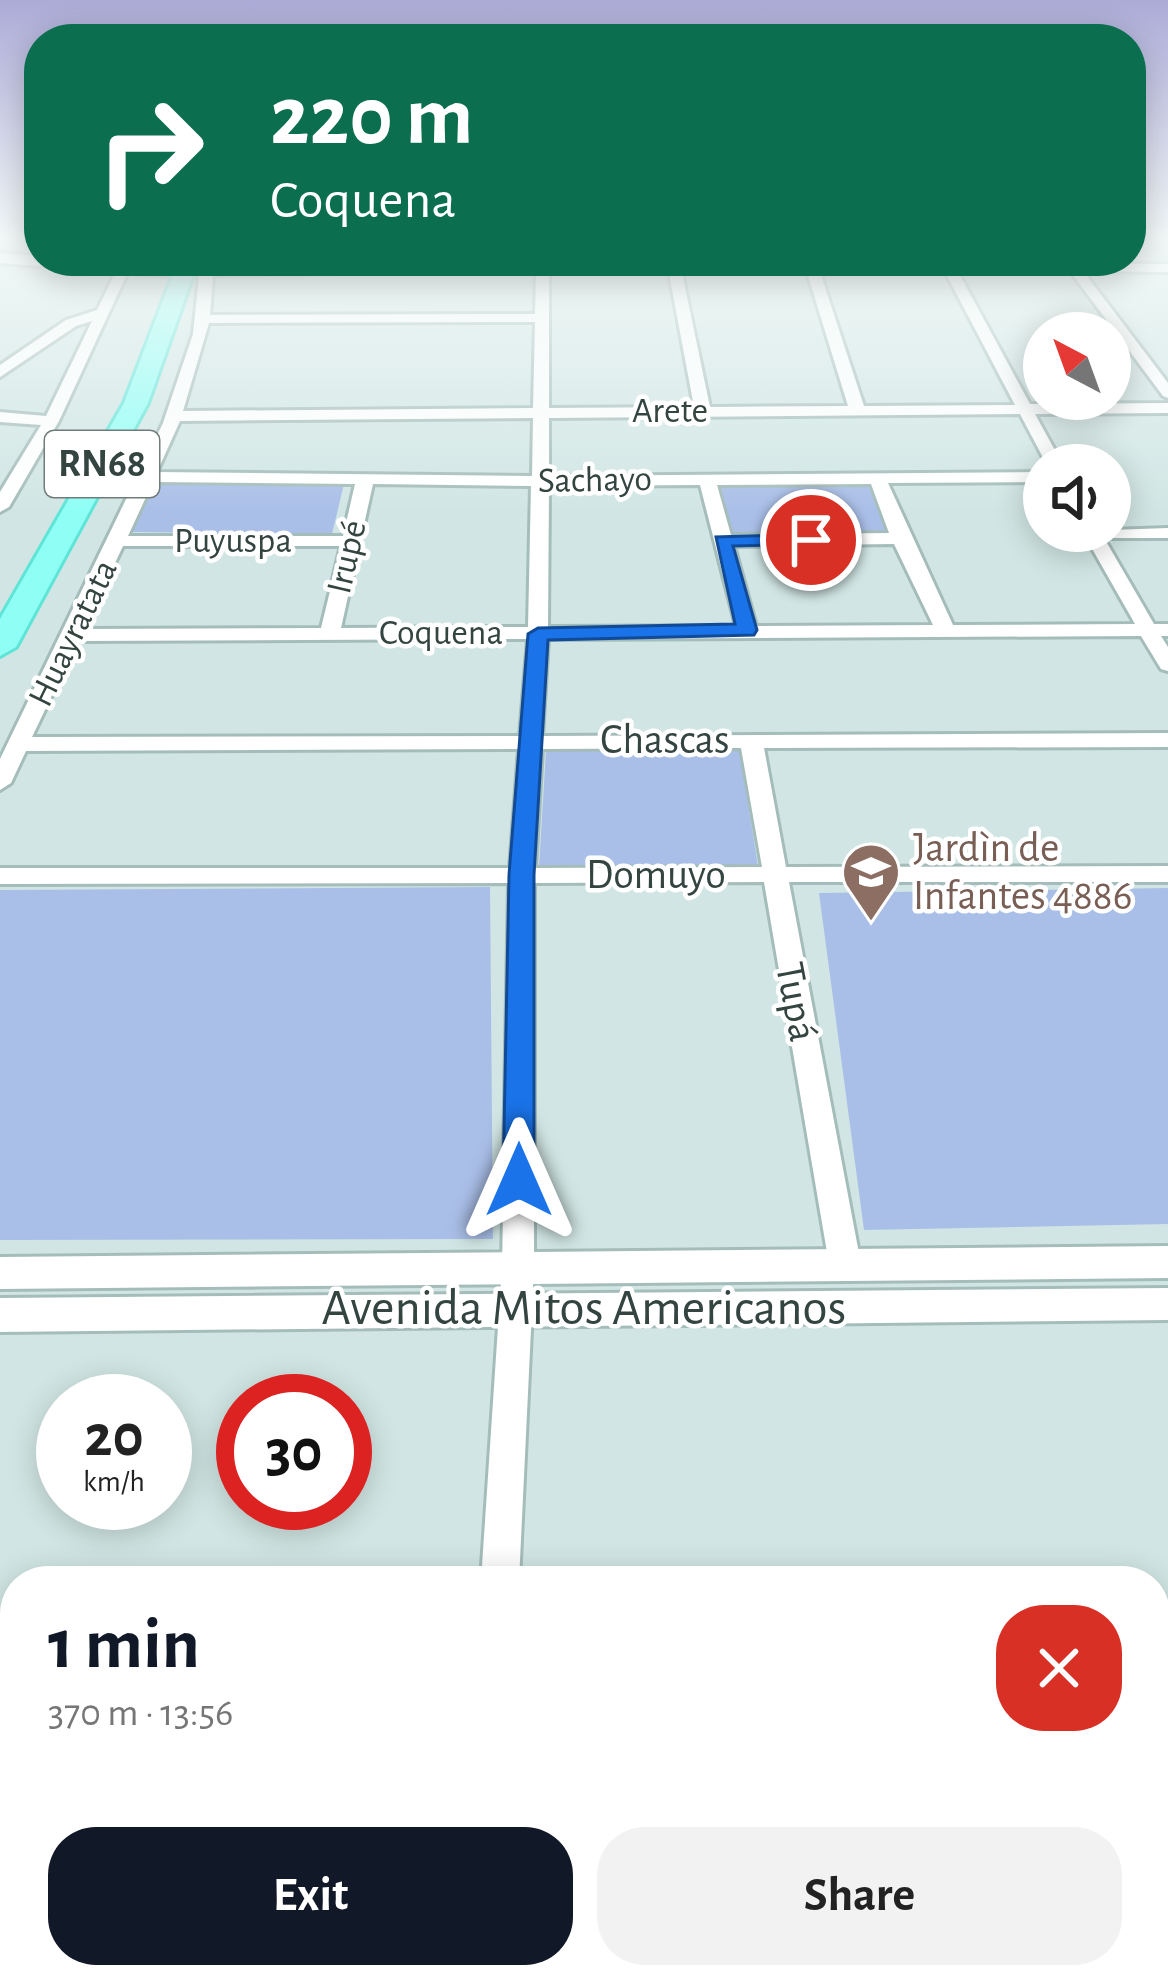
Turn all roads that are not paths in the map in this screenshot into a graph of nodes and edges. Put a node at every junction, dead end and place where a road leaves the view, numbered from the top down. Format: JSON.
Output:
{"nodes":[{"id":1,"x":64,"y":327,"type":"edge"},
{"id":2,"x":97,"y":327,"type":"edge"},
{"id":3,"x":157,"y":327,"type":"edge"},
{"id":4,"x":168,"y":327,"type":"edge"},
{"id":5,"x":201,"y":327,"type":"edge"},
{"id":6,"x":541,"y":327,"type":"edge"},
{"id":7,"x":686,"y":327,"type":"edge"},
{"id":8,"x":830,"y":327,"type":"edge"},
{"id":9,"x":980,"y":327,"type":"edge"},
{"id":10,"x":1118,"y":327,"type":"edge"},
{"id":11,"x":0,"y":372,"type":"edge"},
{"id":12,"x":1168,"y":393,"type":"edge"},
{"id":13,"x":1023,"y":408,"type":"edge"},
{"id":14,"x":1168,"y":408,"type":"edge"},
{"id":15,"x":1131,"y":409,"type":"edge"},
{"id":16,"x":1023,"y":410,"type":"edge"},
{"id":17,"x":703,"y":411,"type":"junction"},
{"id":18,"x":857,"y":411,"type":"junction"},
{"id":19,"x":540,"y":412,"type":"junction"},
{"id":20,"x":173,"y":416,"type":"junction"},
{"id":21,"x":0,"y":417,"type":"edge"},
{"id":22,"x":51,"y":421,"type":"junction"},
{"id":23,"x":146,"y":477,"type":"junction"},
{"id":24,"x":1023,"y":477,"type":"edge"},
{"id":25,"x":707,"y":478,"type":"junction"},
{"id":26,"x":878,"y":478,"type":"junction"},
{"id":27,"x":365,"y":481,"type":"junction"},
{"id":28,"x":541,"y":481,"type":"junction"},
{"id":29,"x":0,"y":507,"type":"edge"},
{"id":30,"x":1131,"y":533,"type":"edge"},
{"id":31,"x":1168,"y":533,"type":"edge"},
{"id":32,"x":900,"y":538,"type":"junction"},
{"id":33,"x":350,"y":541,"type":"junction"},
{"id":34,"x":722,"y":541,"type":"junction"},
{"id":35,"x":117,"y":542,"type":"junction"},
{"id":36,"x":1106,"y":552,"type":"edge"},
{"id":37,"x":0,"y":597,"type":"edge"},
{"id":38,"x":747,"y":630,"type":"junction"},
{"id":39,"x":945,"y":630,"type":"junction"},
{"id":40,"x":1159,"y":630,"type":"edge"},
{"id":41,"x":330,"y":633,"type":"junction"},
{"id":42,"x":538,"y":634,"type":"junction"},
{"id":43,"x":74,"y":635,"type":"junction"},
{"id":44,"x":0,"y":647,"type":"edge"},
{"id":45,"x":1168,"y":665,"type":"edge"},
{"id":46,"x":751,"y":740,"type":"junction"},
{"id":47,"x":1168,"y":740,"type":"edge"},
{"id":48,"x":529,"y":742,"type":"junction"},
{"id":49,"x":18,"y":743,"type":"junction"},
{"id":50,"x":0,"y":783,"type":"edge"},
{"id":51,"x":772,"y":874,"type":"junction"},
{"id":52,"x":1168,"y":874,"type":"edge"},
{"id":53,"x":522,"y":875,"type":"junction"},
{"id":54,"x":0,"y":876,"type":"edge"},
{"id":55,"x":1168,"y":1262,"type":"edge"},
{"id":56,"x":845,"y":1264,"type":"junction"},
{"id":57,"x":0,"y":1273,"type":"edge"},
{"id":58,"x":516,"y":1287,"type":"junction"},
{"id":59,"x":1168,"y":1304,"type":"edge"},
{"id":60,"x":0,"y":1315,"type":"edge"},
{"id":61,"x":501,"y":1566,"type":"edge"}],
"edges":[{"from":1,"to":11,"type":"street"},
{"from":2,"to":22,"type":"street"},
{"from":3,"to":37,"type":"main road","number":"RN68"},
{"from":4,"to":44,"type":"main road","number":"RN68"},
{"from":5,"to":20,"type":"street","name":"Huayratata"},
{"from":6,"to":19,"type":"street"},
{"from":7,"to":17,"type":"street"},
{"from":8,"to":18,"type":"street"},
{"from":9,"to":13,"type":"street"},
{"from":10,"to":12,"type":"street"},
{"from":14,"to":15,"type":"street","name":"Arete"},
{"from":16,"to":18,"type":"street","name":"Arete"},
{"from":17,"to":18,"type":"street","name":"Arete"},
{"from":17,"to":19,"type":"street","name":"Arete"},
{"from":19,"to":20,"type":"street","name":"Arete"},
{"from":19,"to":28,"type":"street"},
{"from":20,"to":23,"type":"street","name":"Huayratata"},
{"from":21,"to":22,"type":"street"},
{"from":22,"to":29,"type":"street"},
{"from":23,"to":27,"type":"street","name":"Sachayo"},
{"from":23,"to":35,"type":"street","name":"Huayratata"},
{"from":24,"to":26,"type":"street","name":"Sachayo"},
{"from":25,"to":26,"type":"street","name":"Sachayo"},
{"from":25,"to":28,"type":"street","name":"Sachayo"},
{"from":25,"to":34,"type":"street"},
{"from":26,"to":32,"type":"street"},
{"from":27,"to":28,"type":"street","name":"Sachayo"},
{"from":27,"to":33,"type":"street","name":"Irupé"},
{"from":28,"to":42,"type":"street"},
{"from":30,"to":31,"type":"street"},
{"from":32,"to":34,"type":"street"},
{"from":32,"to":39,"type":"street"},
{"from":33,"to":35,"type":"street","name":"Puyuspa"},
{"from":33,"to":41,"type":"street","name":"Irupé"},
{"from":34,"to":38,"type":"street"},
{"from":35,"to":43,"type":"street","name":"Huayratata"},
{"from":36,"to":40,"type":"street"},
{"from":38,"to":39,"type":"street","name":"Coquena"},
{"from":38,"to":42,"type":"street","name":"Coquena"},
{"from":39,"to":40,"type":"street","name":"Coquena"},
{"from":40,"to":45,"type":"street"},
{"from":41,"to":42,"type":"street","name":"Coquena"},
{"from":41,"to":43,"type":"street","name":"Coquena"},
{"from":42,"to":48,"type":"street"},
{"from":43,"to":49,"type":"street","name":"Huayratata"},
{"from":46,"to":47,"type":"street","name":"Chascas"},
{"from":46,"to":48,"type":"street","name":"Chascas"},
{"from":46,"to":51,"type":"street","name":"Tupá"},
{"from":48,"to":49,"type":"street","name":"Chascas"},
{"from":48,"to":53,"type":"street"},
{"from":49,"to":50,"type":"street","name":"Huayratata"},
{"from":51,"to":52,"type":"street","name":"Domuyo"},
{"from":51,"to":53,"type":"street","name":"Domuyo"},
{"from":51,"to":56,"type":"street","name":"Tupá"},
{"from":53,"to":54,"type":"street","name":"Domuyo"},
{"from":53,"to":58,"type":"street"},
{"from":55,"to":56,"type":"street","name":"Avenida Mitos Americanos"},
{"from":56,"to":58,"type":"street","name":"Avenida Mitos Americanos"},
{"from":57,"to":58,"type":"street","name":"Avenida Mitos Americanos"},
{"from":58,"to":59,"type":"street","name":"Avenida Mitos Americanos"},
{"from":58,"to":60,"type":"street","name":"Avenida Mitos Americanos"},
{"from":58,"to":61,"type":"street"}]}
